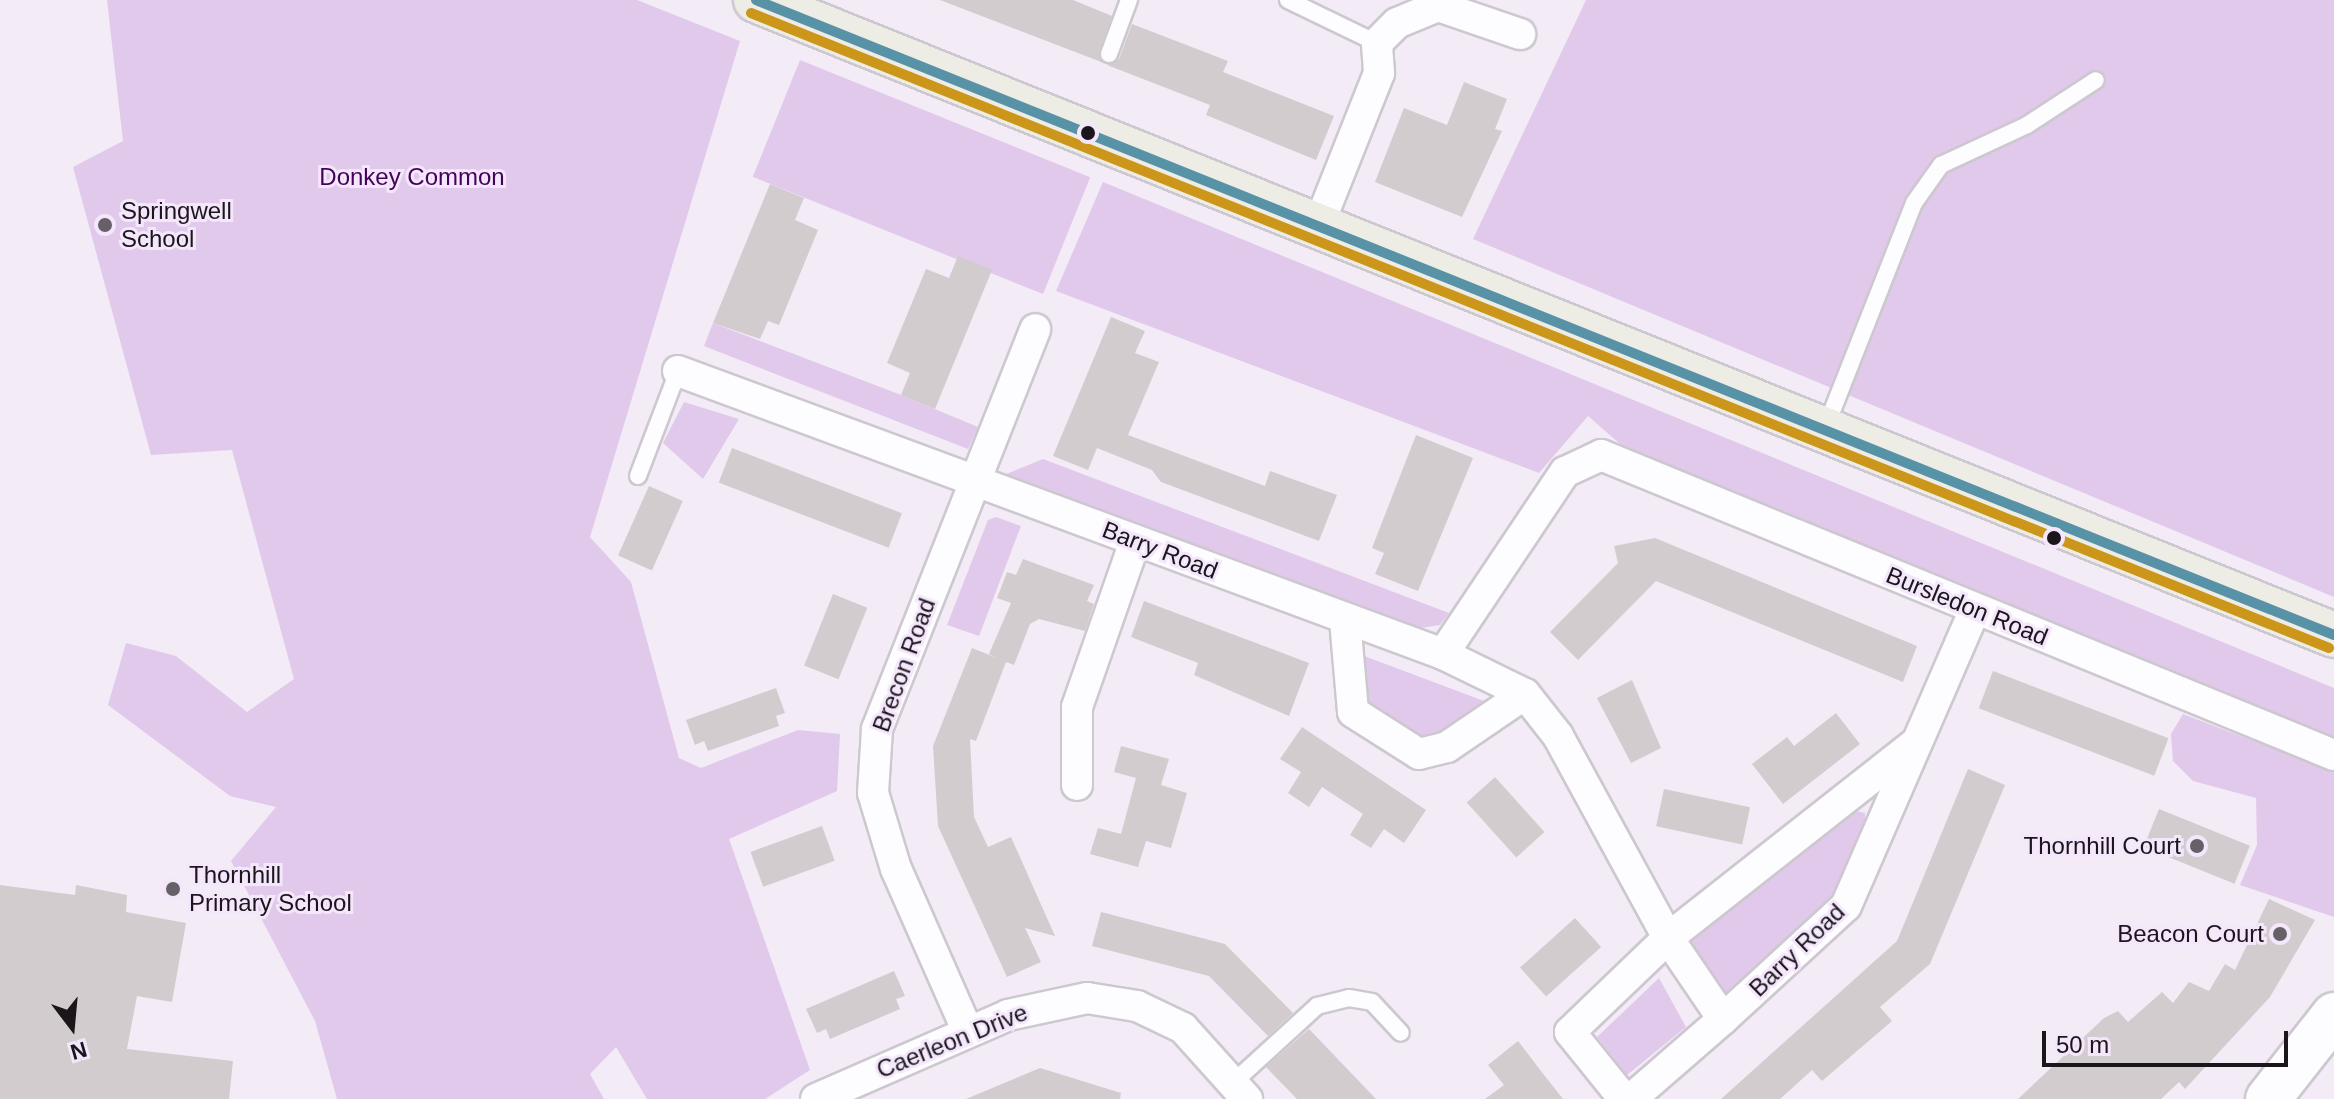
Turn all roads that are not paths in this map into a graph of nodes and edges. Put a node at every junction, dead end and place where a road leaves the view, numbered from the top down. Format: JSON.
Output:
{"nodes":[{"id":1,"x":1129,"y":0,"type":"edge"},
{"id":2,"x":1288,"y":0,"type":"edge"},
{"id":3,"x":771,"y":3,"type":"edge"},
{"id":4,"x":1520,"y":34,"type":"dead end"},
{"id":5,"x":1377,"y":43,"type":"junction"},
{"id":6,"x":1109,"y":54,"type":"dead end"},
{"id":7,"x":2096,"y":80,"type":"dead end"},
{"id":8,"x":1317,"y":229,"type":"junction"},
{"id":9,"x":1035,"y":329,"type":"dead end"},
{"id":10,"x":678,"y":371,"type":"joint"},
{"id":11,"x":1825,"y":429,"type":"junction"},
{"id":12,"x":638,"y":476,"type":"dead end"},
{"id":13,"x":975,"y":481,"type":"junction"},
{"id":14,"x":1135,"y":541,"type":"junction"},
{"id":15,"x":1975,"y":610,"type":"junction"},
{"id":16,"x":1345,"y":620,"type":"junction"},
{"id":17,"x":2334,"y":635,"type":"edge"},
{"id":18,"x":1443,"y":654,"type":"junction"},
{"id":19,"x":1525,"y":694,"type":"junction"},
{"id":20,"x":1917,"y":742,"type":"junction"},
{"id":21,"x":2334,"y":755,"type":"edge"},
{"id":22,"x":1077,"y":785,"type":"dead end"},
{"id":23,"x":1668,"y":938,"type":"junction"},
{"id":24,"x":2334,"y":1015,"type":"edge"},
{"id":25,"x":1723,"y":1019,"type":"junction"},
{"id":26,"x":968,"y":1032,"type":"junction"},
{"id":27,"x":1401,"y":1033,"type":"dead end"},
{"id":28,"x":1242,"y":1089,"type":"edge"},
{"id":29,"x":816,"y":1099,"type":"edge"},
{"id":30,"x":1624,"y":1099,"type":"edge"},
{"id":31,"x":1631,"y":1099,"type":"edge"},
{"id":32,"x":2268,"y":1099,"type":"edge"}],
"edges":[{"from":1,"to":6,"type":"lane"},
{"from":2,"to":5,"type":"lane"},
{"from":3,"to":8,"type":"main road"},
{"from":4,"to":5,"type":"street"},
{"from":5,"to":8,"type":"street"},
{"from":7,"to":11,"type":"lane"},
{"from":8,"to":11,"type":"main road"},
{"from":9,"to":13,"type":"street"},
{"from":10,"to":12,"type":"lane"},
{"from":10,"to":13,"type":"street","name":"Barry Road"},
{"from":11,"to":17,"type":"main road"},
{"from":13,"to":14,"type":"street","name":"Barry Road"},
{"from":13,"to":26,"type":"street","name":"Brecon Road"},
{"from":14,"to":16,"type":"street","name":"Barry Road"},
{"from":14,"to":22,"type":"street"},
{"from":15,"to":18,"type":"street","name":"Bursledon Road"},
{"from":15,"to":20,"type":"street","name":"Barry Road"},
{"from":15,"to":21,"type":"street","name":"Bursledon Road"},
{"from":16,"to":18,"type":"street","name":"Barry Road"},
{"from":16,"to":19,"type":"street"},
{"from":18,"to":19,"type":"street","name":"Barry Road"},
{"from":19,"to":23,"type":"street","name":"Barry Road"},
{"from":20,"to":23,"type":"street","name":"Barry Road"},
{"from":20,"to":25,"type":"street","name":"Barry Road"},
{"from":23,"to":25,"type":"street","name":"Barry Road"},
{"from":23,"to":30,"type":"street","name":"Barry Road"},
{"from":24,"to":32,"type":"street"},
{"from":25,"to":31,"type":"street","name":"Barry Road"},
{"from":26,"to":28,"type":"street","name":"Caerleon Drive"},
{"from":26,"to":29,"type":"street","name":"Caerleon Drive"},
{"from":27,"to":28,"type":"lane"}]}
